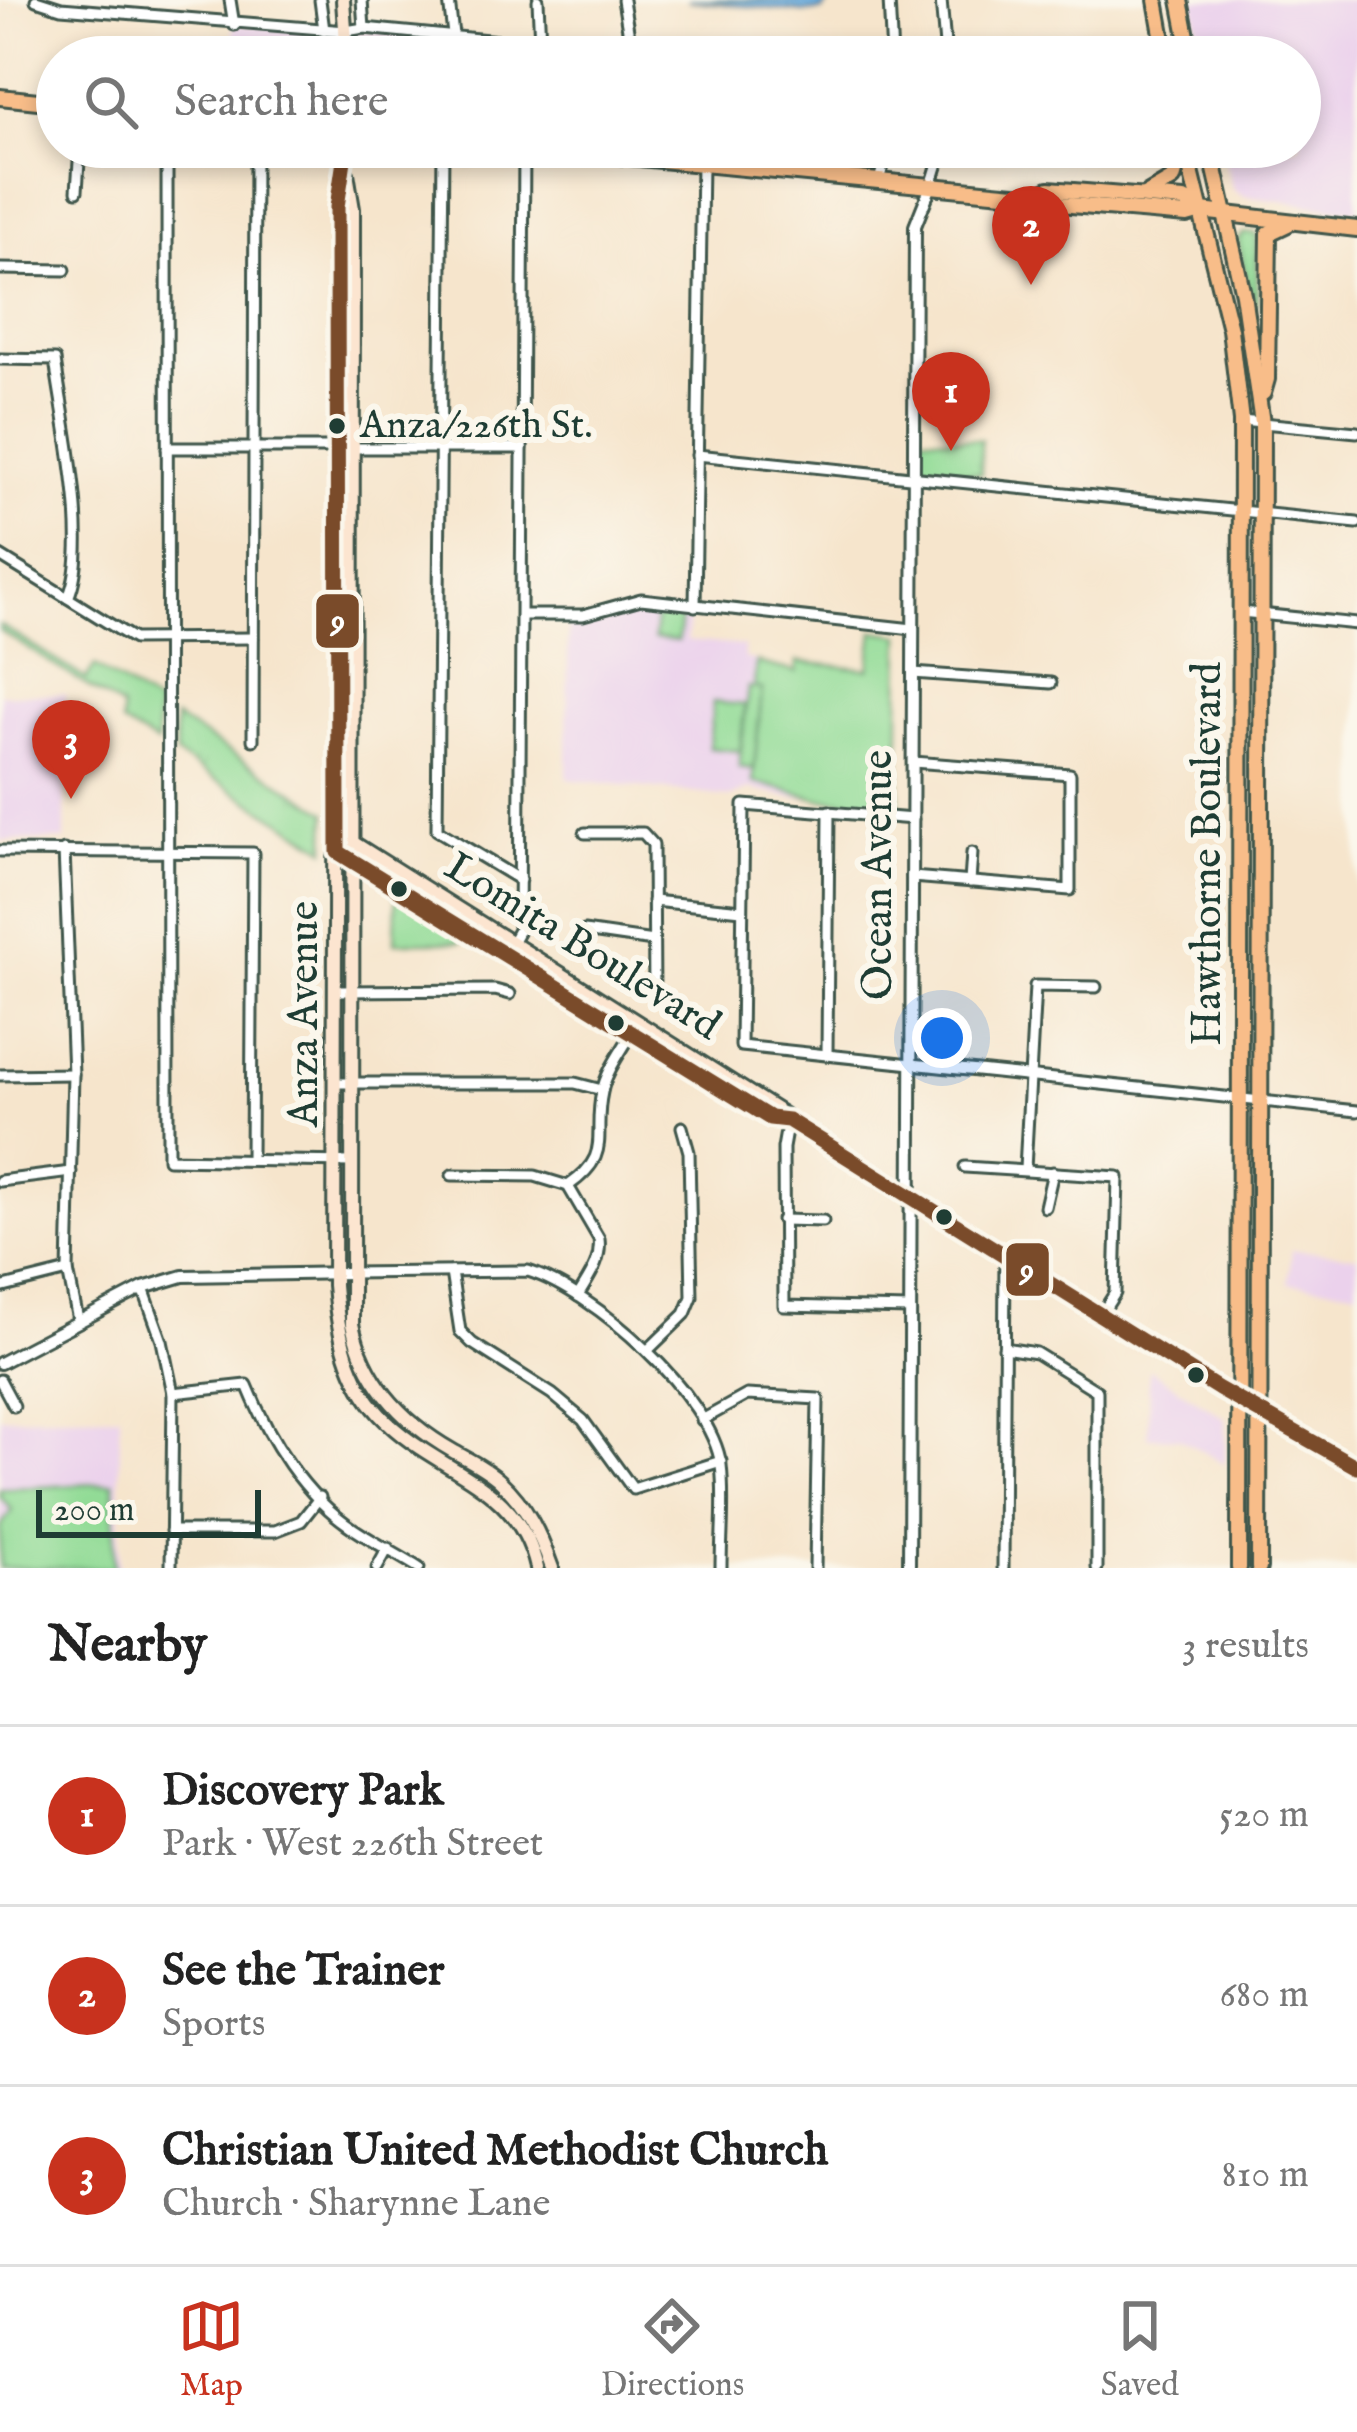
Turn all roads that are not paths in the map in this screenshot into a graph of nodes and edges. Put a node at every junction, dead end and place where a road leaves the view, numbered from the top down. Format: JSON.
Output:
{"nodes":[{"id":1,"x":36,"y":0,"type":"edge"},
{"id":2,"x":230,"y":0,"type":"edge"},
{"id":3,"x":320,"y":0,"type":"edge"},
{"id":4,"x":343,"y":0,"type":"edge"},
{"id":5,"x":362,"y":0,"type":"edge"},
{"id":6,"x":449,"y":0,"type":"edge"},
{"id":7,"x":538,"y":0,"type":"edge"},
{"id":8,"x":623,"y":0,"type":"edge"},
{"id":9,"x":889,"y":0,"type":"edge"},
{"id":10,"x":941,"y":0,"type":"edge"},
{"id":11,"x":1156,"y":0,"type":"edge"},
{"id":12,"x":1180,"y":0,"type":"edge"},
{"id":13,"x":234,"y":25,"type":"junction"},
{"id":14,"x":364,"y":28,"type":"junction"},
{"id":15,"x":324,"y":30,"type":"junction"},
{"id":16,"x":346,"y":32,"type":"junction"},
{"id":17,"x":453,"y":35,"type":"junction"},
{"id":18,"x":346,"y":36,"type":"edge"},
{"id":19,"x":463,"y":36,"type":"edge"},
{"id":20,"x":540,"y":36,"type":"edge"},
{"id":21,"x":629,"y":36,"type":"edge"},
{"id":22,"x":891,"y":36,"type":"edge"},
{"id":23,"x":944,"y":36,"type":"edge"},
{"id":24,"x":1162,"y":36,"type":"edge"},
{"id":25,"x":1186,"y":36,"type":"edge"},
{"id":26,"x":0,"y":98,"type":"edge"},
{"id":27,"x":36,"y":101,"type":"edge"},
{"id":28,"x":79,"y":168,"type":"edge"},
{"id":29,"x":167,"y":168,"type":"edge"},
{"id":30,"x":255,"y":168,"type":"edge"},
{"id":31,"x":343,"y":168,"type":"edge"},
{"id":32,"x":442,"y":168,"type":"edge"},
{"id":33,"x":525,"y":168,"type":"edge"},
{"id":34,"x":702,"y":168,"type":"edge"},
{"id":35,"x":744,"y":168,"type":"edge"},
{"id":36,"x":882,"y":168,"type":"edge"},
{"id":37,"x":937,"y":168,"type":"edge"},
{"id":38,"x":1177,"y":168,"type":"edge"},
{"id":39,"x":1190,"y":168,"type":"edge"},
{"id":40,"x":1215,"y":168,"type":"edge"},
{"id":41,"x":879,"y":181,"type":"junction"},
{"id":42,"x":931,"y":186,"type":"junction"},
{"id":43,"x":77,"y":191,"type":"dead end"},
{"id":44,"x":1035,"y":196,"type":"junction"},
{"id":45,"x":1144,"y":197,"type":"junction"},
{"id":46,"x":1201,"y":211,"type":"junction"},
{"id":47,"x":1225,"y":214,"type":"junction"},
{"id":48,"x":1292,"y":223,"type":"junction"},
{"id":49,"x":1357,"y":229,"type":"edge"},
{"id":50,"x":0,"y":269,"type":"edge"},
{"id":51,"x":65,"y":270,"type":"dead end"},
{"id":52,"x":0,"y":359,"type":"edge"},
{"id":53,"x":1260,"y":404,"type":"junction"},
{"id":54,"x":1241,"y":422,"type":"junction"},
{"id":55,"x":1262,"y":423,"type":"junction"},
{"id":56,"x":1357,"y":432,"type":"edge"},
{"id":57,"x":167,"y":448,"type":"junction"},
{"id":58,"x":255,"y":448,"type":"junction"},
{"id":59,"x":346,"y":448,"type":"junction"},
{"id":60,"x":441,"y":448,"type":"junction"},
{"id":61,"x":522,"y":448,"type":"junction"},
{"id":62,"x":697,"y":454,"type":"junction"},
{"id":63,"x":911,"y":476,"type":"junction"},
{"id":64,"x":1243,"y":513,"type":"junction"},
{"id":65,"x":1264,"y":515,"type":"junction"},
{"id":66,"x":1357,"y":524,"type":"edge"},
{"id":67,"x":0,"y":556,"type":"edge"},
{"id":68,"x":68,"y":598,"type":"junction"},
{"id":69,"x":695,"y":606,"type":"junction"},
{"id":70,"x":1241,"y":612,"type":"junction"},
{"id":71,"x":1263,"y":614,"type":"junction"},
{"id":72,"x":522,"y":615,"type":"junction"},
{"id":73,"x":1357,"y":625,"type":"edge"},
{"id":74,"x":913,"y":629,"type":"junction"},
{"id":75,"x":167,"y":638,"type":"junction"},
{"id":76,"x":254,"y":638,"type":"junction"},
{"id":77,"x":913,"y":673,"type":"junction"},
{"id":78,"x":1051,"y":682,"type":"dead end"},
{"id":79,"x":253,"y":740,"type":"dead end"},
{"id":80,"x":913,"y":762,"type":"junction"},
{"id":81,"x":830,"y":812,"type":"junction"},
{"id":82,"x":913,"y":819,"type":"junction"},
{"id":83,"x":585,"y":833,"type":"dead end"},
{"id":84,"x":344,"y":837,"type":"junction"},
{"id":85,"x":64,"y":850,"type":"junction"},
{"id":86,"x":0,"y":851,"type":"edge"},
{"id":87,"x":167,"y":852,"type":"junction"},
{"id":88,"x":338,"y":852,"type":"junction"},
{"id":89,"x":972,"y":854,"type":"dead end"},
{"id":90,"x":351,"y":861,"type":"junction"},
{"id":91,"x":912,"y":877,"type":"junction"},
{"id":92,"x":520,"y":880,"type":"junction"},
{"id":93,"x":970,"y":882,"type":"junction"},
{"id":94,"x":653,"y":901,"type":"junction"},
{"id":95,"x":742,"y":910,"type":"junction"},
{"id":96,"x":584,"y":931,"type":"dead end"},
{"id":97,"x":653,"y":941,"type":"junction"},
{"id":98,"x":509,"y":948,"type":"junction"},
{"id":99,"x":1096,"y":987,"type":"dead end"},
{"id":100,"x":344,"y":991,"type":"junction"},
{"id":101,"x":510,"y":994,"type":"dead end"},
{"id":102,"x":654,"y":997,"type":"dead end"},
{"id":103,"x":638,"y":1021,"type":"junction"},
{"id":104,"x":631,"y":1034,"type":"junction"},
{"id":105,"x":826,"y":1055,"type":"junction"},
{"id":106,"x":912,"y":1064,"type":"junction"},
{"id":107,"x":73,"y":1074,"type":"junction"},
{"id":108,"x":0,"y":1075,"type":"edge"},
{"id":109,"x":1030,"y":1077,"type":"junction"},
{"id":110,"x":344,"y":1083,"type":"junction"},
{"id":111,"x":602,"y":1090,"type":"junction"},
{"id":112,"x":1240,"y":1099,"type":"junction"},
{"id":113,"x":1262,"y":1101,"type":"junction"},
{"id":114,"x":1357,"y":1111,"type":"edge"},
{"id":115,"x":788,"y":1120,"type":"junction"},
{"id":116,"x":682,"y":1126,"type":"dead end"},
{"id":117,"x":250,"y":1160,"type":"junction"},
{"id":118,"x":344,"y":1161,"type":"junction"},
{"id":119,"x":965,"y":1167,"type":"dead end"},
{"id":120,"x":1025,"y":1169,"type":"junction"},
{"id":121,"x":70,"y":1172,"type":"junction"},
{"id":122,"x":1053,"y":1172,"type":"junction"},
{"id":123,"x":452,"y":1175,"type":"dead end"},
{"id":124,"x":0,"y":1181,"type":"edge"},
{"id":125,"x":568,"y":1186,"type":"junction"},
{"id":126,"x":910,"y":1196,"type":"junction"},
{"id":127,"x":1045,"y":1207,"type":"dead end"},
{"id":128,"x":782,"y":1220,"type":"junction"},
{"id":129,"x":823,"y":1221,"type":"dead end"},
{"id":130,"x":1005,"y":1256,"type":"junction"},
{"id":131,"x":68,"y":1271,"type":"junction"},
{"id":132,"x":451,"y":1272,"type":"junction"},
{"id":133,"x":335,"y":1273,"type":"junction"},
{"id":134,"x":350,"y":1273,"type":"junction"},
{"id":135,"x":0,"y":1288,"type":"edge"},
{"id":136,"x":143,"y":1288,"type":"junction"},
{"id":137,"x":578,"y":1296,"type":"junction"},
{"id":138,"x":909,"y":1309,"type":"junction"},
{"id":139,"x":1101,"y":1315,"type":"junction"},
{"id":140,"x":78,"y":1320,"type":"junction"},
{"id":141,"x":1004,"y":1348,"type":"junction"},
{"id":142,"x":648,"y":1350,"type":"junction"},
{"id":143,"x":0,"y":1364,"type":"edge"},
{"id":144,"x":0,"y":1380,"type":"edge"},
{"id":145,"x":173,"y":1393,"type":"junction"},
{"id":146,"x":1238,"y":1400,"type":"junction"},
{"id":147,"x":14,"y":1406,"type":"dead end"},
{"id":148,"x":1260,"y":1413,"type":"junction"},
{"id":149,"x":702,"y":1420,"type":"junction"},
{"id":150,"x":721,"y":1461,"type":"junction"},
{"id":151,"x":1357,"y":1467,"type":"edge"},
{"id":152,"x":320,"y":1497,"type":"junction"},
{"id":153,"x":171,"y":1531,"type":"junction"},
{"id":154,"x":388,"y":1548,"type":"junction"},
{"id":155,"x":171,"y":1568,"type":"edge"},
{"id":156,"x":377,"y":1568,"type":"edge"},
{"id":157,"x":419,"y":1568,"type":"edge"},
{"id":158,"x":537,"y":1568,"type":"edge"},
{"id":159,"x":552,"y":1568,"type":"edge"},
{"id":160,"x":721,"y":1568,"type":"edge"},
{"id":161,"x":815,"y":1568,"type":"edge"},
{"id":162,"x":909,"y":1568,"type":"edge"},
{"id":163,"x":1003,"y":1568,"type":"edge"},
{"id":164,"x":1097,"y":1568,"type":"edge"},
{"id":165,"x":1239,"y":1568,"type":"edge"},
{"id":166,"x":1258,"y":1568,"type":"edge"}],
"edges":[{"from":1,"to":13,"type":"street"},
{"from":2,"to":13,"type":"street"},
{"from":3,"to":15,"type":"street"},
{"from":4,"to":16,"type":"main road"},
{"from":5,"to":14,"type":"street"},
{"from":6,"to":17,"type":"street"},
{"from":7,"to":20,"type":"street"},
{"from":8,"to":21,"type":"street"},
{"from":9,"to":22,"type":"street"},
{"from":10,"to":23,"type":"street"},
{"from":11,"to":24,"type":"main road"},
{"from":12,"to":25,"type":"main road"},
{"from":13,"to":15,"type":"street"},
{"from":14,"to":16,"type":"street"},
{"from":14,"to":17,"type":"street"},
{"from":15,"to":16,"type":"street"},
{"from":16,"to":18,"type":"main road"},
{"from":17,"to":19,"type":"street"},
{"from":26,"to":27,"type":"main road"},
{"from":28,"to":43,"type":"street"},
{"from":29,"to":57,"type":"street"},
{"from":30,"to":58,"type":"street"},
{"from":31,"to":59,"type":"main road","name":"Anza Avenue"},
{"from":32,"to":60,"type":"street"},
{"from":33,"to":61,"type":"street"},
{"from":34,"to":62,"type":"street"},
{"from":35,"to":41,"type":"main road"},
{"from":36,"to":41,"type":"street"},
{"from":37,"to":42,"type":"street"},
{"from":38,"to":45,"type":"main road"},
{"from":39,"to":46,"type":"main road","name":"Hawthorne Boulevard"},
{"from":40,"to":47,"type":"main road","name":"Hawthorne Boulevard"},
{"from":41,"to":42,"type":"main road"},
{"from":42,"to":44,"type":"main road"},
{"from":42,"to":63,"type":"street","name":"Ocean Avenue"},
{"from":44,"to":45,"type":"main road"},
{"from":44,"to":46,"type":"main road"},
{"from":45,"to":46,"type":"main road"},
{"from":46,"to":47,"type":"main road"},
{"from":46,"to":54,"type":"main road","name":"Hawthorne Boulevard"},
{"from":47,"to":48,"type":"main road"},
{"from":47,"to":53,"type":"main road","name":"Hawthorne Boulevard"},
{"from":48,"to":49,"type":"main road"},
{"from":48,"to":53,"type":"main road"},
{"from":50,"to":51,"type":"street"},
{"from":52,"to":68,"type":"street"},
{"from":53,"to":55,"type":"main road","name":"Hawthorne Boulevard"},
{"from":54,"to":55,"type":"street"},
{"from":54,"to":64,"type":"main road","name":"Hawthorne Boulevard"},
{"from":55,"to":56,"type":"street"},
{"from":55,"to":65,"type":"main road","name":"Hawthorne Boulevard"},
{"from":57,"to":58,"type":"street"},
{"from":57,"to":75,"type":"street"},
{"from":58,"to":59,"type":"street"},
{"from":58,"to":76,"type":"street"},
{"from":59,"to":60,"type":"street"},
{"from":59,"to":84,"type":"main road","name":"Anza Avenue"},
{"from":60,"to":61,"type":"street"},
{"from":60,"to":92,"type":"street"},
{"from":61,"to":72,"type":"street"},
{"from":62,"to":63,"type":"street"},
{"from":62,"to":69,"type":"street"},
{"from":63,"to":64,"type":"street"},
{"from":63,"to":74,"type":"street","name":"Ocean Avenue"},
{"from":64,"to":65,"type":"street"},
{"from":64,"to":70,"type":"main road","name":"Hawthorne Boulevard"},
{"from":65,"to":66,"type":"street"},
{"from":65,"to":71,"type":"main road","name":"Hawthorne Boulevard"},
{"from":67,"to":68,"type":"street"},
{"from":68,"to":75,"type":"street"},
{"from":69,"to":72,"type":"street"},
{"from":69,"to":74,"type":"street"},
{"from":70,"to":71,"type":"street"},
{"from":70,"to":112,"type":"main road","name":"Hawthorne Boulevard"},
{"from":71,"to":73,"type":"street"},
{"from":71,"to":113,"type":"main road","name":"Hawthorne Boulevard"},
{"from":72,"to":92,"type":"street"},
{"from":74,"to":77,"type":"street","name":"Ocean Avenue"},
{"from":75,"to":76,"type":"street"},
{"from":75,"to":87,"type":"street"},
{"from":76,"to":79,"type":"street"},
{"from":77,"to":78,"type":"street"},
{"from":77,"to":80,"type":"street","name":"Ocean Avenue"},
{"from":80,"to":82,"type":"street","name":"Ocean Avenue"},
{"from":80,"to":93,"type":"street"},
{"from":81,"to":82,"type":"street"},
{"from":81,"to":95,"type":"street"},
{"from":81,"to":105,"type":"street"},
{"from":82,"to":91,"type":"street","name":"Ocean Avenue"},
{"from":83,"to":94,"type":"street"},
{"from":84,"to":88,"type":"main road","name":"Anza Avenue"},
{"from":84,"to":90,"type":"main road","name":"Anza Avenue"},
{"from":84,"to":98,"type":"main road","name":"Lomita Boulevard"},
{"from":85,"to":86,"type":"street"},
{"from":85,"to":87,"type":"street"},
{"from":85,"to":107,"type":"street"},
{"from":87,"to":117,"type":"street"},
{"from":87,"to":117,"type":"street"},
{"from":88,"to":90,"type":"main road","name":"Lomita Boulevard"},
{"from":88,"to":100,"type":"main road","name":"Anza Avenue"},
{"from":89,"to":93,"type":"street"},
{"from":90,"to":98,"type":"main road","name":"Lomita Boulevard"},
{"from":90,"to":100,"type":"main road","name":"Anza Avenue"},
{"from":91,"to":93,"type":"street"},
{"from":91,"to":106,"type":"street","name":"Ocean Avenue"},
{"from":92,"to":98,"type":"street"},
{"from":94,"to":95,"type":"street"},
{"from":94,"to":97,"type":"street"},
{"from":95,"to":105,"type":"street"},
{"from":96,"to":97,"type":"street"},
{"from":97,"to":102,"type":"street"},
{"from":98,"to":103,"type":"main road","name":"Lomita Boulevard"},
{"from":98,"to":104,"type":"main road","name":"Lomita Boulevard"},
{"from":99,"to":109,"type":"street"},
{"from":100,"to":101,"type":"street"},
{"from":100,"to":110,"type":"main road","name":"Anza Avenue"},
{"from":103,"to":104,"type":"street"},
{"from":103,"to":115,"type":"main road","name":"Lomita Boulevard"},
{"from":104,"to":111,"type":"street"},
{"from":104,"to":115,"type":"main road","name":"Lomita Boulevard"},
{"from":105,"to":106,"type":"street"},
{"from":106,"to":109,"type":"street"},
{"from":106,"to":126,"type":"street","name":"Ocean Avenue"},
{"from":107,"to":108,"type":"street"},
{"from":107,"to":121,"type":"street"},
{"from":109,"to":112,"type":"street"},
{"from":109,"to":120,"type":"street"},
{"from":110,"to":111,"type":"street"},
{"from":110,"to":118,"type":"main road","name":"Anza Avenue"},
{"from":111,"to":125,"type":"street"},
{"from":112,"to":113,"type":"street"},
{"from":112,"to":146,"type":"main road","name":"Hawthorne Boulevard"},
{"from":113,"to":114,"type":"street"},
{"from":113,"to":148,"type":"main road","name":"Hawthorne Boulevard"},
{"from":115,"to":126,"type":"main road","name":"Lomita Boulevard"},
{"from":115,"to":128,"type":"street"},
{"from":116,"to":142,"type":"street"},
{"from":117,"to":118,"type":"street"},
{"from":118,"to":133,"type":"main road","name":"Anza Avenue"},
{"from":118,"to":134,"type":"main road","name":"Anza Avenue"},
{"from":119,"to":120,"type":"street"},
{"from":120,"to":122,"type":"street"},
{"from":121,"to":124,"type":"street"},
{"from":121,"to":131,"type":"street"},
{"from":122,"to":127,"type":"street"},
{"from":122,"to":139,"type":"street"},
{"from":123,"to":125,"type":"street"},
{"from":125,"to":137,"type":"street"},
{"from":126,"to":130,"type":"main road","name":"Lomita Boulevard"},
{"from":126,"to":138,"type":"street","name":"Ocean Avenue"},
{"from":128,"to":129,"type":"street"},
{"from":128,"to":138,"type":"street"},
{"from":130,"to":139,"type":"main road","name":"Lomita Boulevard"},
{"from":130,"to":141,"type":"street"},
{"from":131,"to":135,"type":"street"},
{"from":131,"to":140,"type":"street"},
{"from":132,"to":134,"type":"street"},
{"from":132,"to":137,"type":"street"},
{"from":132,"to":150,"type":"street"},
{"from":133,"to":134,"type":"street"},
{"from":133,"to":136,"type":"street"},
{"from":133,"to":158,"type":"main road","name":"Anza Avenue"},
{"from":134,"to":159,"type":"main road","name":"Anza Avenue"},
{"from":136,"to":140,"type":"street"},
{"from":136,"to":145,"type":"street"},
{"from":137,"to":142,"type":"street"},
{"from":138,"to":162,"type":"street","name":"Ocean Avenue"},
{"from":139,"to":146,"type":"main road","name":"Lomita Boulevard"},
{"from":140,"to":143,"type":"street"},
{"from":141,"to":163,"type":"street"},
{"from":141,"to":164,"type":"street"},
{"from":142,"to":149,"type":"street"},
{"from":144,"to":147,"type":"street"},
{"from":145,"to":152,"type":"street"},
{"from":145,"to":153,"type":"street"},
{"from":146,"to":148,"type":"main road","name":"Lomita Boulevard"},
{"from":146,"to":165,"type":"main road","name":"Hawthorne Boulevard"},
{"from":148,"to":151,"type":"main road","name":"Lomita Boulevard"},
{"from":148,"to":166,"type":"main road","name":"Hawthorne Boulevard"},
{"from":149,"to":150,"type":"street"},
{"from":149,"to":161,"type":"street"},
{"from":150,"to":160,"type":"street"},
{"from":152,"to":153,"type":"street"},
{"from":152,"to":154,"type":"street"},
{"from":153,"to":155,"type":"street"},
{"from":154,"to":156,"type":"street"},
{"from":154,"to":157,"type":"street"}]}
